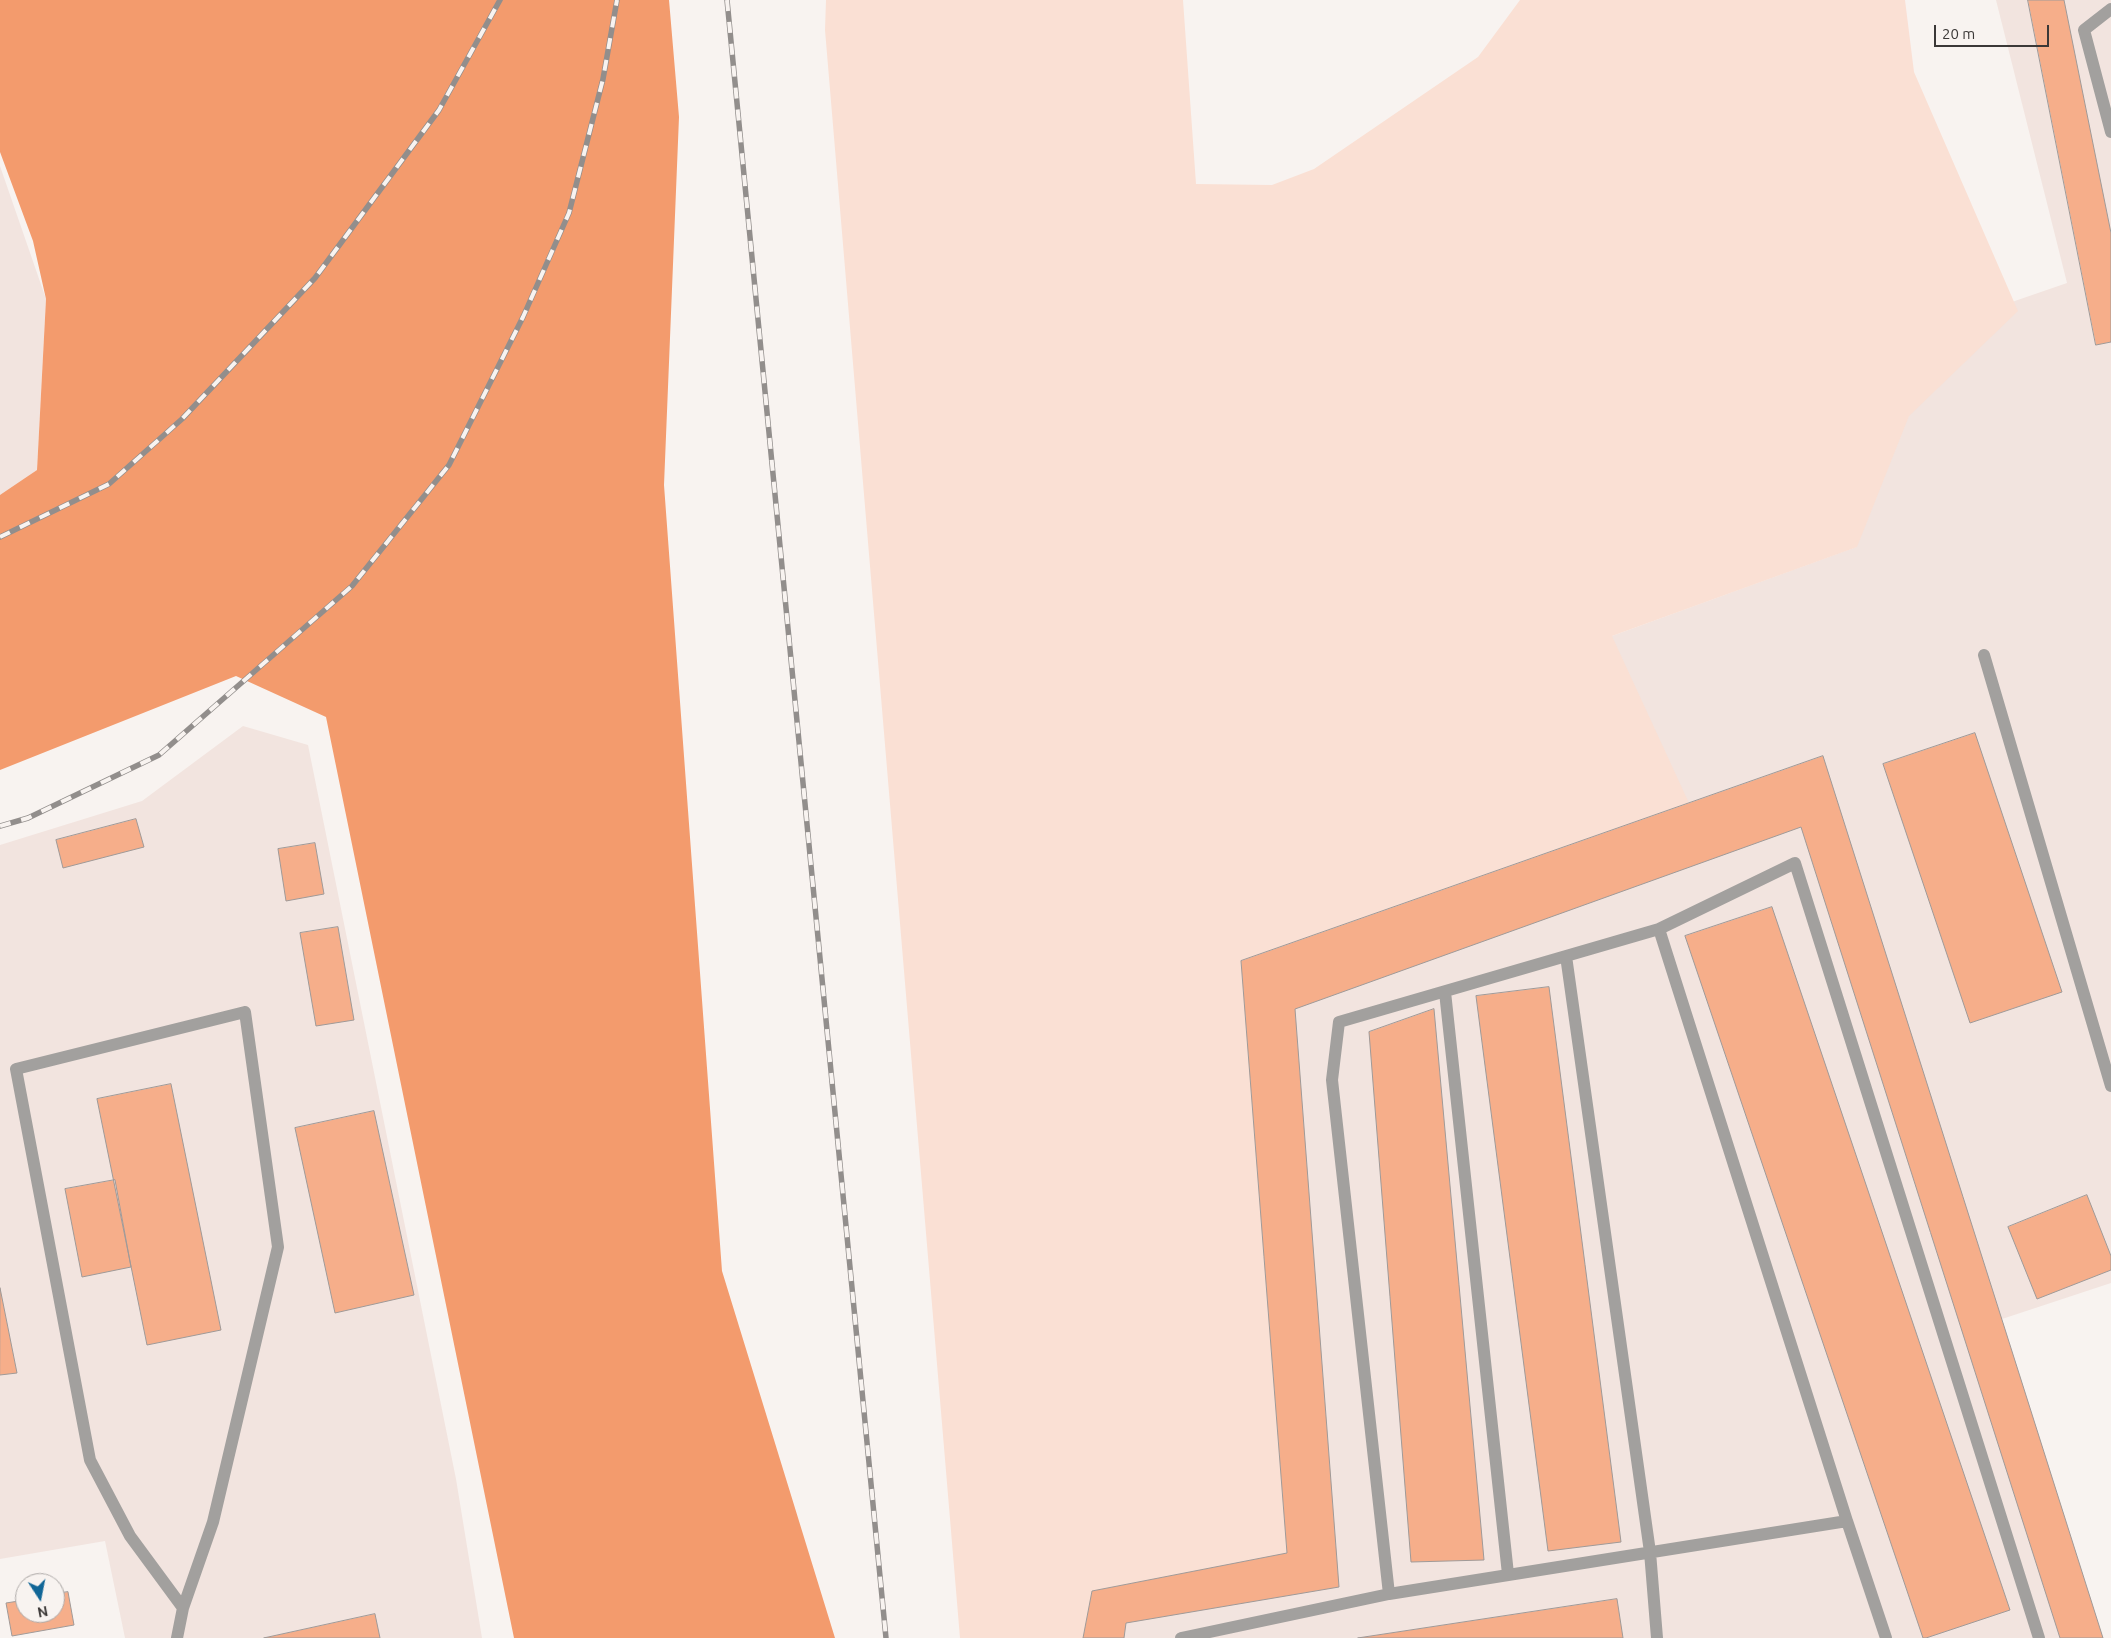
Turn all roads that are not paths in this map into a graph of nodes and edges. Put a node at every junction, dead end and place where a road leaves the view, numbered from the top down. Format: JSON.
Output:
{"nodes":[{"id":1,"x":2111,"y":9,"type":"edge"},
{"id":2,"x":2111,"y":132,"type":"edge"},
{"id":3,"x":1984,"y":655,"type":"dead end"},
{"id":4,"x":1659,"y":929,"type":"junction"},
{"id":5,"x":1566,"y":956,"type":"junction"},
{"id":6,"x":1445,"y":992,"type":"junction"},
{"id":7,"x":2111,"y":1086,"type":"edge"},
{"id":8,"x":1847,"y":1521,"type":"junction"},
{"id":9,"x":1650,"y":1552,"type":"junction"},
{"id":10,"x":1508,"y":1574,"type":"junction"},
{"id":11,"x":1389,"y":1594,"type":"junction"},
{"id":12,"x":183,"y":1608,"type":"junction"},
{"id":13,"x":177,"y":1638,"type":"edge"},
{"id":14,"x":1181,"y":1638,"type":"edge"},
{"id":15,"x":1657,"y":1638,"type":"edge"},
{"id":16,"x":1886,"y":1638,"type":"edge"},
{"id":17,"x":2039,"y":1638,"type":"edge"}],
"edges":[{"from":1,"to":2,"type":"lane"},
{"from":3,"to":7,"type":"lane"},
{"from":4,"to":5,"type":"lane"},
{"from":4,"to":8,"type":"lane"},
{"from":4,"to":17,"type":"lane"},
{"from":5,"to":6,"type":"lane"},
{"from":5,"to":9,"type":"lane"},
{"from":6,"to":10,"type":"lane"},
{"from":6,"to":11,"type":"lane"},
{"from":8,"to":9,"type":"lane"},
{"from":8,"to":16,"type":"lane"},
{"from":9,"to":10,"type":"lane"},
{"from":9,"to":15,"type":"lane"},
{"from":10,"to":11,"type":"lane"},
{"from":11,"to":14,"type":"lane"},
{"from":12,"to":12,"type":"lane"},
{"from":12,"to":13,"type":"lane"}]}
